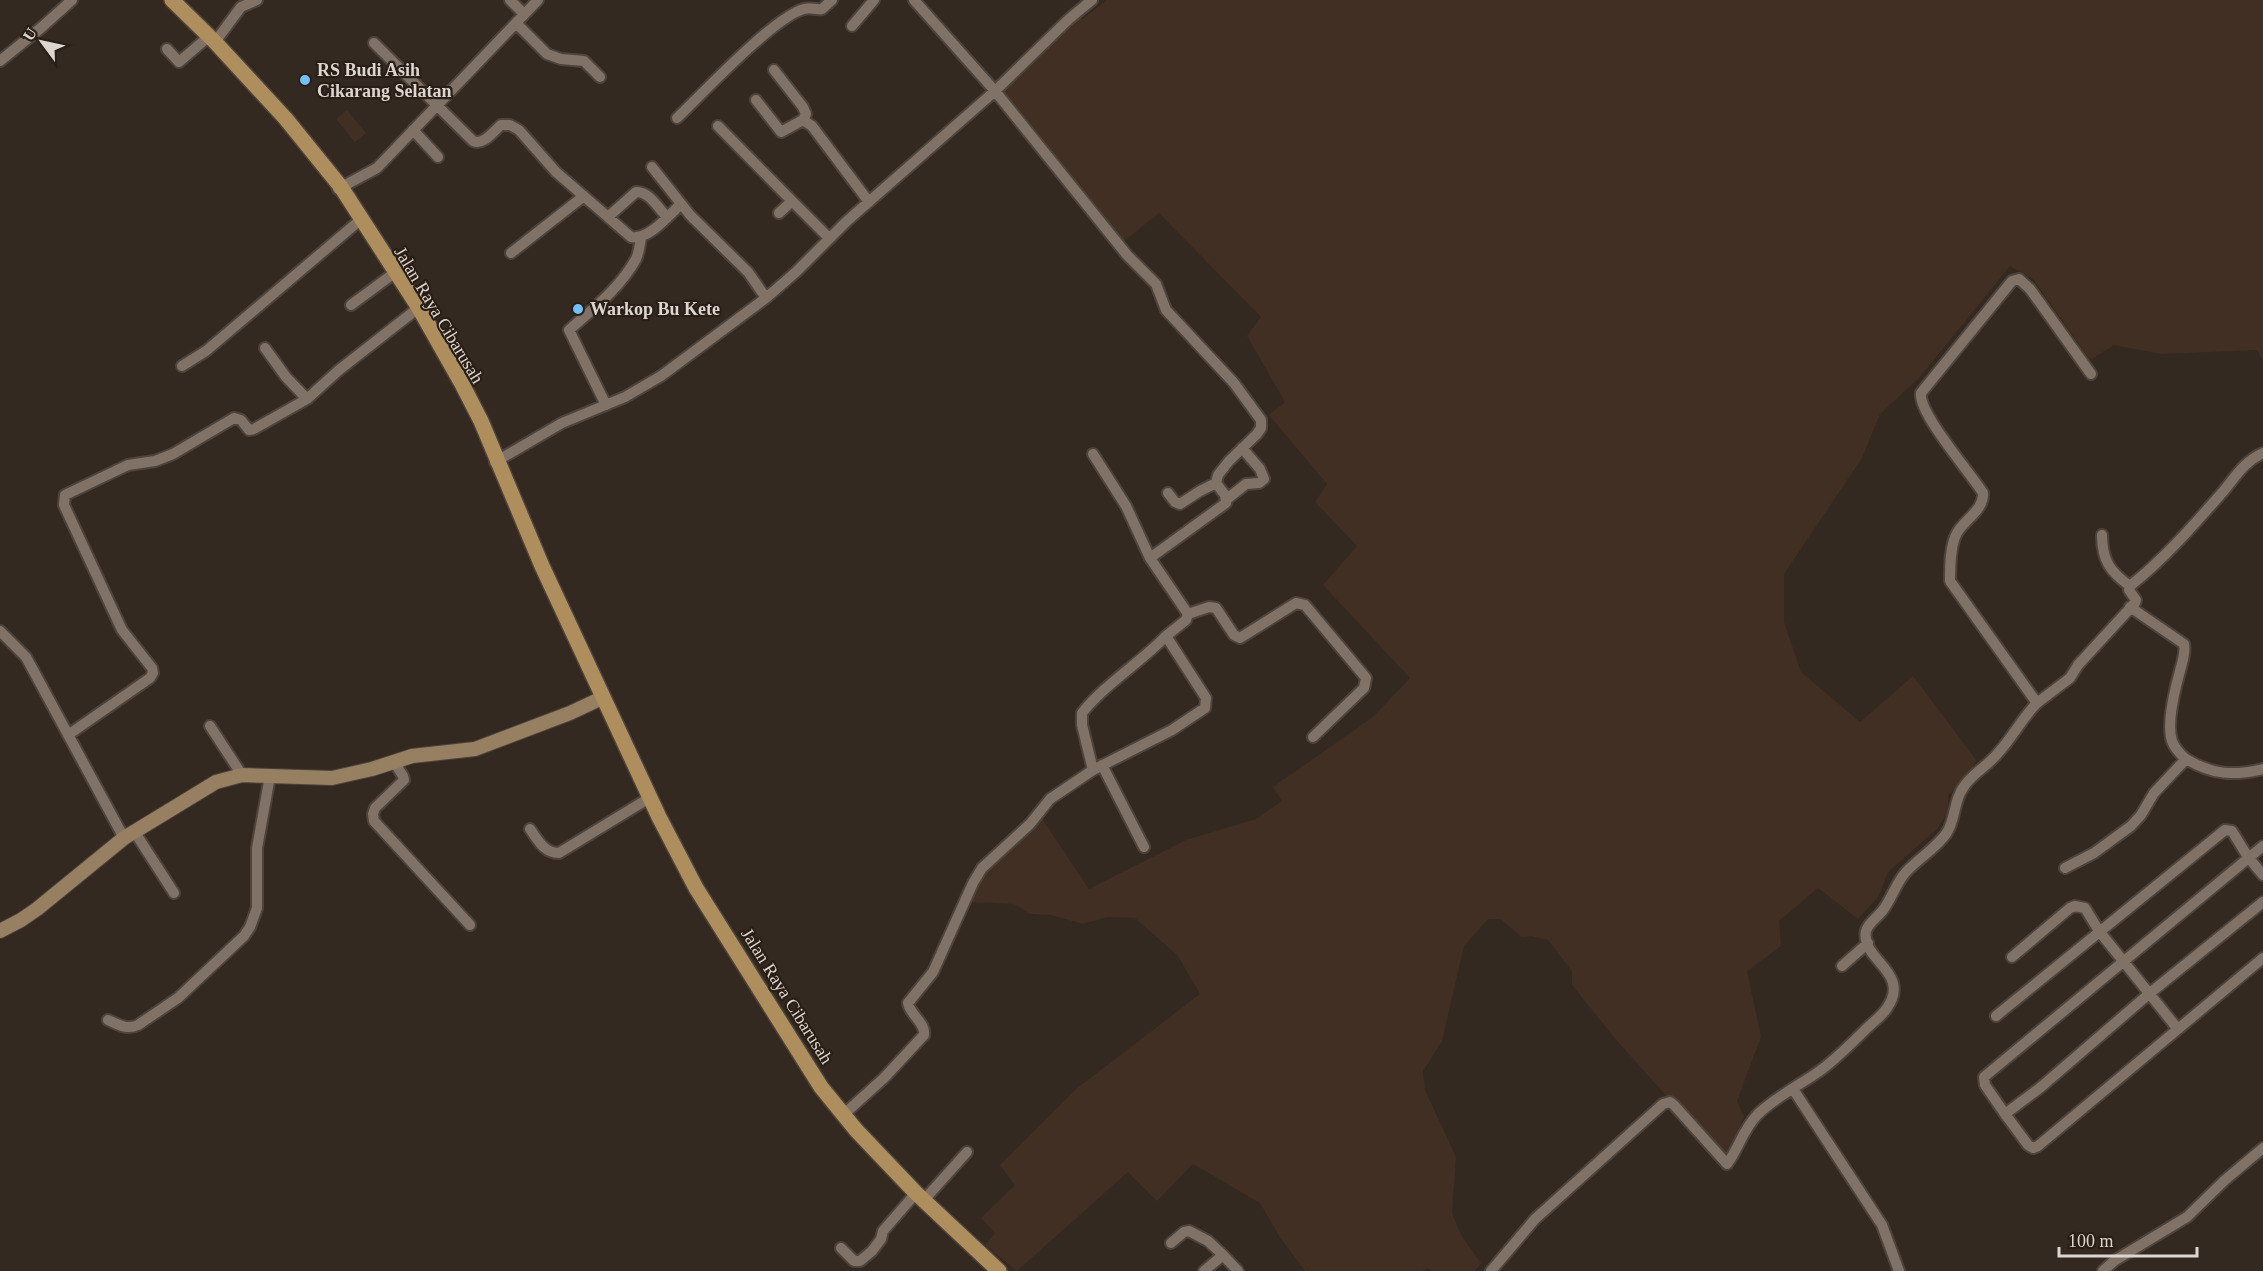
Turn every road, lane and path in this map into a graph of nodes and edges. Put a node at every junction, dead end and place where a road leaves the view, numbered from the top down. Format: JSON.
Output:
{"nodes":[{"id":1,"x":72,"y":0,"type":"edge"},
{"id":2,"x":167,"y":0,"type":"edge"},
{"id":3,"x":172,"y":0,"type":"edge"},
{"id":4,"x":257,"y":0,"type":"edge"},
{"id":5,"x":510,"y":0,"type":"edge"},
{"id":6,"x":538,"y":0,"type":"edge"},
{"id":7,"x":832,"y":0,"type":"edge"},
{"id":8,"x":874,"y":0,"type":"edge"},
{"id":9,"x":914,"y":0,"type":"edge"},
{"id":10,"x":1092,"y":0,"type":"edge"},
{"id":11,"x":524,"y":14,"type":"junction"},
{"id":12,"x":516,"y":23,"type":"junction"},
{"id":13,"x":852,"y":26,"type":"dead end"},
{"id":14,"x":211,"y":40,"type":"junction"},
{"id":15,"x":374,"y":43,"type":"dead end"},
{"id":16,"x":167,"y":49,"type":"dead end"},
{"id":17,"x":0,"y":60,"type":"edge"},
{"id":18,"x":774,"y":70,"type":"dead end"},
{"id":19,"x":600,"y":77,"type":"dead end"},
{"id":20,"x":995,"y":91,"type":"junction"},
{"id":21,"x":756,"y":100,"type":"dead end"},
{"id":22,"x":438,"y":106,"type":"junction"},
{"id":23,"x":677,"y":118,"type":"dead end"},
{"id":24,"x":802,"y":120,"type":"junction"},
{"id":25,"x":718,"y":126,"type":"dead end"},
{"id":26,"x":413,"y":130,"type":"junction"},
{"id":27,"x":438,"y":158,"type":"dead end"},
{"id":28,"x":652,"y":167,"type":"dead end"},
{"id":29,"x":340,"y":188,"type":"junction"},
{"id":30,"x":584,"y":196,"type":"junction"},
{"id":31,"x":792,"y":201,"type":"junction"},
{"id":32,"x":869,"y":202,"type":"junction"},
{"id":33,"x":681,"y":204,"type":"junction"},
{"id":34,"x":779,"y":213,"type":"dead end"},
{"id":35,"x":608,"y":217,"type":"junction"},
{"id":36,"x":667,"y":217,"type":"junction"},
{"id":37,"x":359,"y":221,"type":"junction"},
{"id":38,"x":641,"y":237,"type":"junction"},
{"id":39,"x":829,"y":238,"type":"junction"},
{"id":40,"x":511,"y":253,"type":"dead end"},
{"id":41,"x":393,"y":274,"type":"junction"},
{"id":42,"x":766,"y":298,"type":"junction"},
{"id":43,"x":351,"y":305,"type":"dead end"},
{"id":44,"x":417,"y":309,"type":"junction"},
{"id":45,"x":265,"y":348,"type":"dead end"},
{"id":46,"x":182,"y":366,"type":"dead end"},
{"id":47,"x":2091,"y":374,"type":"dead end"},
{"id":48,"x":307,"y":399,"type":"junction"},
{"id":49,"x":606,"y":405,"type":"junction"},
{"id":50,"x":1242,"y":448,"type":"junction"},
{"id":51,"x":2263,"y":453,"type":"edge"},
{"id":52,"x":1093,"y":454,"type":"dead end"},
{"id":53,"x":497,"y":461,"type":"junction"},
{"id":54,"x":1216,"y":483,"type":"junction"},
{"id":55,"x":1168,"y":493,"type":"dead end"},
{"id":56,"x":1227,"y":499,"type":"junction"},
{"id":57,"x":2102,"y":535,"type":"dead end"},
{"id":58,"x":1150,"y":558,"type":"junction"},
{"id":59,"x":2130,"y":586,"type":"junction"},
{"id":60,"x":2130,"y":608,"type":"junction"},
{"id":61,"x":1188,"y":614,"type":"junction"},
{"id":62,"x":0,"y":631,"type":"edge"},
{"id":63,"x":1166,"y":636,"type":"junction"},
{"id":64,"x":602,"y":698,"type":"junction"},
{"id":65,"x":2037,"y":703,"type":"junction"},
{"id":66,"x":210,"y":726,"type":"dead end"},
{"id":67,"x":68,"y":735,"type":"junction"},
{"id":68,"x":1313,"y":737,"type":"dead end"},
{"id":69,"x":2186,"y":759,"type":"junction"},
{"id":70,"x":394,"y":762,"type":"junction"},
{"id":71,"x":1098,"y":767,"type":"junction"},
{"id":72,"x":2263,"y":769,"type":"edge"},
{"id":73,"x":242,"y":775,"type":"junction"},
{"id":74,"x":270,"y":776,"type":"junction"},
{"id":75,"x":651,"y":797,"type":"junction"},
{"id":76,"x":530,"y":829,"type":"dead end"},
{"id":77,"x":129,"y":835,"type":"junction"},
{"id":78,"x":2263,"y":846,"type":"edge"},
{"id":79,"x":1144,"y":847,"type":"dead end"},
{"id":80,"x":2248,"y":857,"type":"junction"},
{"id":81,"x":2065,"y":868,"type":"dead end"},
{"id":82,"x":2263,"y":875,"type":"edge"},
{"id":83,"x":174,"y":893,"type":"dead end"},
{"id":84,"x":2263,"y":902,"type":"edge"},
{"id":85,"x":470,"y":925,"type":"dead end"},
{"id":86,"x":0,"y":931,"type":"edge"},
{"id":87,"x":2099,"y":931,"type":"junction"},
{"id":88,"x":1868,"y":943,"type":"junction"},
{"id":89,"x":2012,"y":957,"type":"dead end"},
{"id":90,"x":2263,"y":958,"type":"edge"},
{"id":91,"x":2123,"y":961,"type":"junction"},
{"id":92,"x":1842,"y":966,"type":"dead end"},
{"id":93,"x":2150,"y":993,"type":"junction"},
{"id":94,"x":1996,"y":1016,"type":"dead end"},
{"id":95,"x":108,"y":1020,"type":"dead end"},
{"id":96,"x":2177,"y":1028,"type":"junction"},
{"id":97,"x":1793,"y":1089,"type":"junction"},
{"id":98,"x":2005,"y":1114,"type":"junction"},
{"id":99,"x":843,"y":1115,"type":"junction"},
{"id":100,"x":2263,"y":1148,"type":"edge"},
{"id":101,"x":967,"y":1152,"type":"dead end"},
{"id":102,"x":920,"y":1197,"type":"junction"},
{"id":103,"x":1171,"y":1243,"type":"dead end"},
{"id":104,"x":841,"y":1248,"type":"dead end"},
{"id":105,"x":1223,"y":1254,"type":"junction"},
{"id":106,"x":999,"y":1271,"type":"edge"},
{"id":107,"x":1204,"y":1271,"type":"edge"},
{"id":108,"x":1238,"y":1271,"type":"edge"},
{"id":109,"x":1491,"y":1271,"type":"edge"},
{"id":110,"x":1899,"y":1271,"type":"edge"},
{"id":111,"x":2103,"y":1271,"type":"edge"}],
"edges":[{"from":1,"to":17,"type":"street"},
{"from":2,"to":14,"type":"main road","name":"Jalan Raya Cibarusah"},
{"from":3,"to":14,"type":"main road","name":"Jalan Raya Cibarusah"},
{"from":4,"to":14,"type":"street"},
{"from":5,"to":11,"type":"street"},
{"from":6,"to":11,"type":"street"},
{"from":7,"to":23,"type":"street"},
{"from":8,"to":13,"type":"street"},
{"from":9,"to":20,"type":"street"},
{"from":10,"to":20,"type":"street"},
{"from":11,"to":12,"type":"street"},
{"from":12,"to":19,"type":"street"},
{"from":12,"to":22,"type":"street"},
{"from":14,"to":16,"type":"street"},
{"from":14,"to":29,"type":"main road","name":"Jalan Raya Cibarusah"},
{"from":15,"to":22,"type":"street"},
{"from":18,"to":24,"type":"street"},
{"from":20,"to":32,"type":"street"},
{"from":20,"to":50,"type":"street"},
{"from":21,"to":24,"type":"street"},
{"from":22,"to":26,"type":"street"},
{"from":22,"to":30,"type":"street"},
{"from":24,"to":32,"type":"street"},
{"from":25,"to":31,"type":"street"},
{"from":26,"to":27,"type":"street"},
{"from":26,"to":29,"type":"street"},
{"from":28,"to":33,"type":"street"},
{"from":29,"to":37,"type":"main road","name":"Jalan Raya Cibarusah"},
{"from":29,"to":53,"type":"main road","name":"Jalan Raya Cibarusah"},
{"from":30,"to":35,"type":"street"},
{"from":30,"to":40,"type":"street"},
{"from":31,"to":34,"type":"street"},
{"from":31,"to":39,"type":"street"},
{"from":32,"to":39,"type":"street"},
{"from":33,"to":36,"type":"street"},
{"from":33,"to":42,"type":"street"},
{"from":35,"to":36,"type":"street"},
{"from":35,"to":38,"type":"street"},
{"from":36,"to":38,"type":"street"},
{"from":37,"to":41,"type":"main road","name":"Jalan Raya Cibarusah"},
{"from":37,"to":46,"type":"street"},
{"from":38,"to":49,"type":"street"},
{"from":39,"to":42,"type":"street"},
{"from":41,"to":43,"type":"street"},
{"from":41,"to":44,"type":"main road","name":"Jalan Raya Cibarusah"},
{"from":42,"to":49,"type":"street"},
{"from":44,"to":48,"type":"street"},
{"from":44,"to":53,"type":"main road","name":"Jalan Raya Cibarusah"},
{"from":45,"to":48,"type":"street"},
{"from":47,"to":65,"type":"street"},
{"from":48,"to":67,"type":"street"},
{"from":49,"to":53,"type":"street"},
{"from":50,"to":54,"type":"street"},
{"from":50,"to":56,"type":"street"},
{"from":51,"to":59,"type":"street"},
{"from":52,"to":58,"type":"street"},
{"from":53,"to":64,"type":"main road","name":"Jalan Raya Cibarusah"},
{"from":54,"to":55,"type":"street"},
{"from":54,"to":56,"type":"street"},
{"from":56,"to":58,"type":"street"},
{"from":57,"to":59,"type":"street"},
{"from":58,"to":61,"type":"street"},
{"from":59,"to":60,"type":"street"},
{"from":60,"to":65,"type":"street"},
{"from":60,"to":69,"type":"street"},
{"from":61,"to":63,"type":"street"},
{"from":61,"to":68,"type":"street"},
{"from":62,"to":67,"type":"street"},
{"from":63,"to":71,"type":"street"},
{"from":63,"to":71,"type":"street"},
{"from":64,"to":70,"type":"street"},
{"from":64,"to":75,"type":"main road","name":"Jalan Raya Cibarusah"},
{"from":65,"to":88,"type":"street"},
{"from":66,"to":73,"type":"street"},
{"from":67,"to":77,"type":"street"},
{"from":69,"to":72,"type":"street"},
{"from":69,"to":81,"type":"street"},
{"from":70,"to":74,"type":"street"},
{"from":70,"to":85,"type":"street"},
{"from":71,"to":79,"type":"street"},
{"from":71,"to":99,"type":"street"},
{"from":73,"to":74,"type":"street"},
{"from":73,"to":77,"type":"street"},
{"from":74,"to":95,"type":"street"},
{"from":75,"to":76,"type":"street"},
{"from":75,"to":99,"type":"main road","name":"Jalan Raya Cibarusah"},
{"from":77,"to":83,"type":"street"},
{"from":77,"to":86,"type":"street"},
{"from":78,"to":80,"type":"street"},
{"from":80,"to":82,"type":"street"},
{"from":80,"to":87,"type":"street"},
{"from":80,"to":91,"type":"street"},
{"from":84,"to":93,"type":"street"},
{"from":87,"to":89,"type":"street"},
{"from":87,"to":91,"type":"street"},
{"from":87,"to":94,"type":"street"},
{"from":88,"to":92,"type":"street"},
{"from":88,"to":97,"type":"street"},
{"from":90,"to":96,"type":"street"},
{"from":91,"to":93,"type":"street"},
{"from":91,"to":98,"type":"street"},
{"from":93,"to":96,"type":"street"},
{"from":93,"to":98,"type":"street"},
{"from":96,"to":98,"type":"street"},
{"from":97,"to":109,"type":"street"},
{"from":97,"to":110,"type":"street"},
{"from":99,"to":102,"type":"main road","name":"Jalan Raya Cibarusah"},
{"from":100,"to":111,"type":"street"},
{"from":101,"to":102,"type":"street"},
{"from":102,"to":104,"type":"street"},
{"from":102,"to":106,"type":"main road","name":"Jalan Raya Cibarusah"},
{"from":103,"to":105,"type":"street"},
{"from":105,"to":107,"type":"street"},
{"from":105,"to":108,"type":"street"}]}
